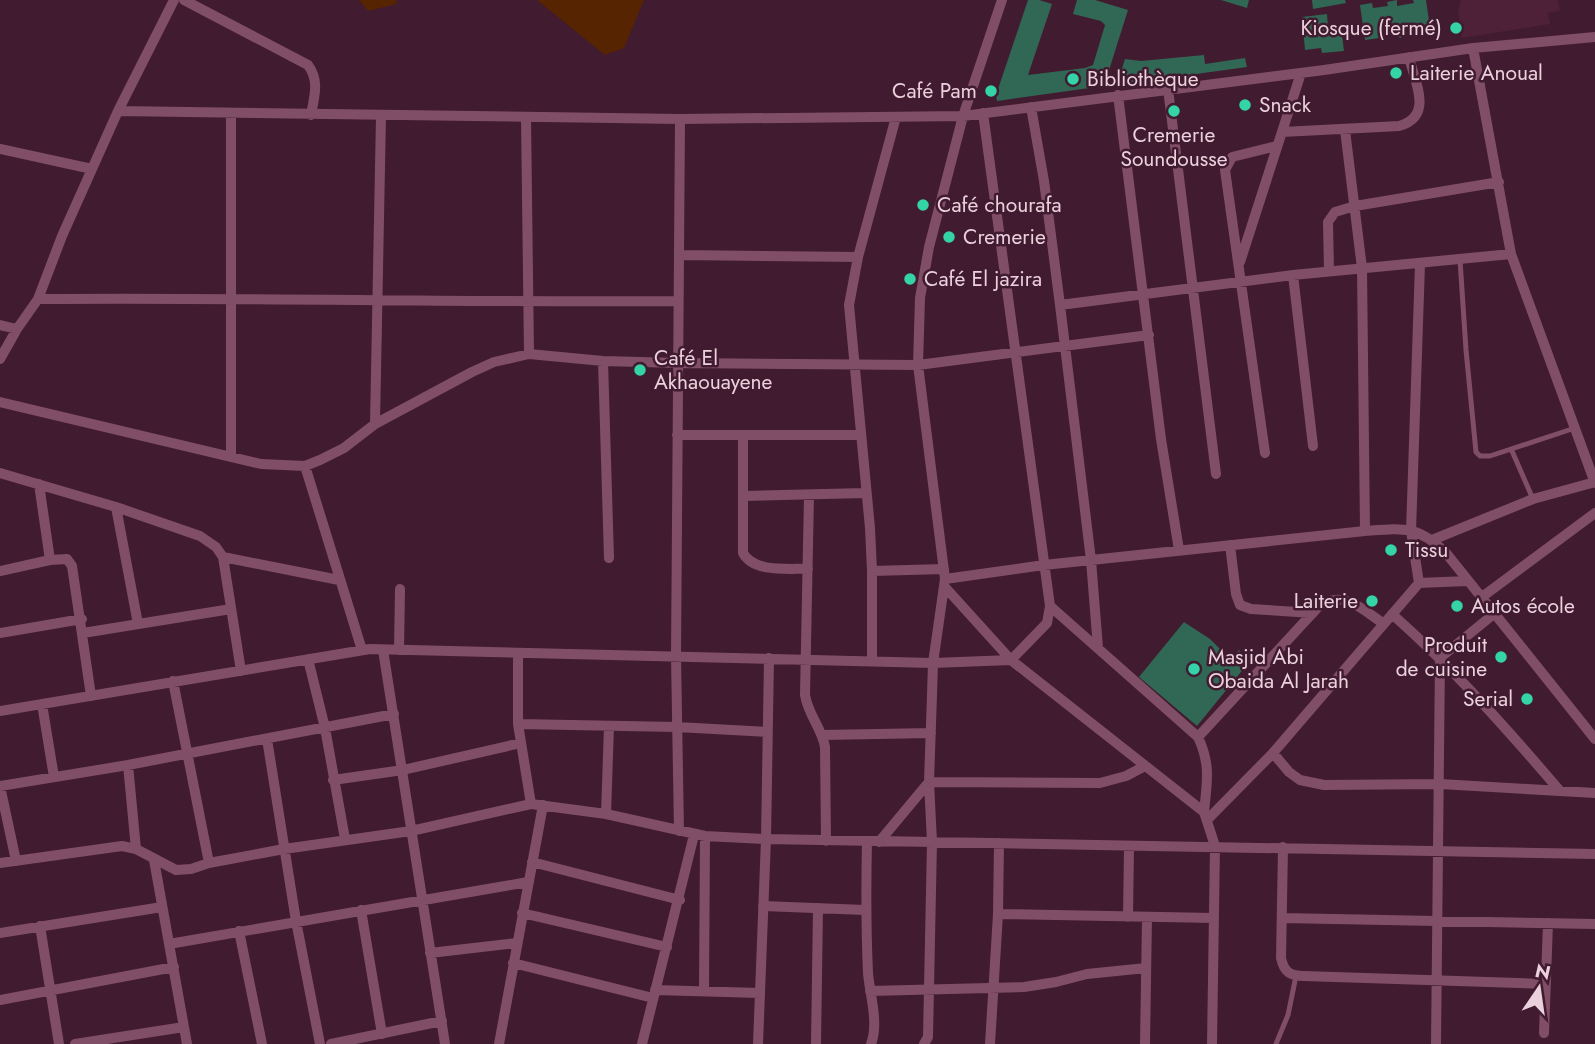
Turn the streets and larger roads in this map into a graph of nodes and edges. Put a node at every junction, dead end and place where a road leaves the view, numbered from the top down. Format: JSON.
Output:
{"nodes":[{"id":1,"x":159,"y":0,"type":"edge"},
{"id":2,"x":184,"y":0,"type":"edge"},
{"id":3,"x":1002,"y":0,"type":"edge"},
{"id":4,"x":173,"y":2,"type":"edge"},
{"id":5,"x":1595,"y":37,"type":"edge"},
{"id":6,"x":1473,"y":48,"type":"junction"},
{"id":7,"x":1409,"y":57,"type":"junction"},
{"id":8,"x":1301,"y":73,"type":"junction"},
{"id":9,"x":1168,"y":89,"type":"junction"},
{"id":10,"x":1118,"y":95,"type":"junction"},
{"id":11,"x":1031,"y":107,"type":"junction"},
{"id":12,"x":118,"y":111,"type":"junction"},
{"id":13,"x":983,"y":113,"type":"junction"},
{"id":14,"x":231,"y":114,"type":"junction"},
{"id":15,"x":311,"y":115,"type":"junction"},
{"id":16,"x":381,"y":116,"type":"junction"},
{"id":17,"x":963,"y":116,"type":"junction"},
{"id":18,"x":526,"y":117,"type":"junction"},
{"id":19,"x":896,"y":117,"type":"junction"},
{"id":20,"x":680,"y":119,"type":"junction"},
{"id":21,"x":1345,"y":130,"type":"junction"},
{"id":22,"x":1282,"y":132,"type":"junction"},
{"id":23,"x":1277,"y":146,"type":"junction"},
{"id":24,"x":0,"y":149,"type":"edge"},
{"id":25,"x":92,"y":169,"type":"junction"},
{"id":26,"x":1499,"y":182,"type":"junction"},
{"id":27,"x":1354,"y":206,"type":"junction"},
{"id":28,"x":1511,"y":254,"type":"junction"},
{"id":29,"x":681,"y":255,"type":"junction"},
{"id":30,"x":858,"y":257,"type":"junction"},
{"id":31,"x":1420,"y":264,"type":"junction"},
{"id":32,"x":1239,"y":265,"type":"junction"},
{"id":33,"x":1362,"y":268,"type":"junction"},
{"id":34,"x":1329,"y":271,"type":"junction"},
{"id":35,"x":1293,"y":275,"type":"junction"},
{"id":36,"x":1241,"y":282,"type":"junction"},
{"id":37,"x":1192,"y":288,"type":"junction"},
{"id":38,"x":1144,"y":295,"type":"junction"},
{"id":39,"x":231,"y":297,"type":"junction"},
{"id":40,"x":38,"y":299,"type":"junction"},
{"id":41,"x":377,"y":299,"type":"junction"},
{"id":42,"x":678,"y":301,"type":"junction"},
{"id":43,"x":530,"y":303,"type":"junction"},
{"id":44,"x":1060,"y":305,"type":"junction"},
{"id":45,"x":0,"y":325,"type":"edge"},
{"id":46,"x":17,"y":329,"type":"junction"},
{"id":47,"x":1149,"y":335,"type":"junction"},
{"id":48,"x":1063,"y":345,"type":"junction"},
{"id":49,"x":1016,"y":351,"type":"junction"},
{"id":50,"x":528,"y":354,"type":"junction"},
{"id":51,"x":0,"y":359,"type":"edge"},
{"id":52,"x":603,"y":361,"type":"junction"},
{"id":53,"x":678,"y":363,"type":"junction"},
{"id":54,"x":855,"y":365,"type":"junction"},
{"id":55,"x":918,"y":365,"type":"junction"},
{"id":56,"x":0,"y":402,"type":"edge"},
{"id":57,"x":375,"y":424,"type":"junction"},
{"id":58,"x":677,"y":435,"type":"junction"},
{"id":59,"x":743,"y":435,"type":"junction"},
{"id":60,"x":860,"y":435,"type":"junction"},
{"id":61,"x":1313,"y":446,"type":"dead end"},
{"id":62,"x":1265,"y":453,"type":"dead end"},
{"id":63,"x":231,"y":457,"type":"junction"},
{"id":64,"x":304,"y":466,"type":"junction"},
{"id":65,"x":0,"y":473,"type":"edge"},
{"id":66,"x":1216,"y":474,"type":"dead end"},
{"id":67,"x":1595,"y":482,"type":"edge"},
{"id":68,"x":39,"y":484,"type":"junction"},
{"id":69,"x":865,"y":493,"type":"junction"},
{"id":70,"x":809,"y":495,"type":"junction"},
{"id":71,"x":743,"y":496,"type":"junction"},
{"id":72,"x":116,"y":507,"type":"junction"},
{"id":73,"x":1595,"y":513,"type":"edge"},
{"id":74,"x":1365,"y":531,"type":"junction"},
{"id":75,"x":1412,"y":531,"type":"junction"},
{"id":76,"x":1432,"y":540,"type":"junction"},
{"id":77,"x":1230,"y":545,"type":"junction"},
{"id":78,"x":1179,"y":550,"type":"junction"},
{"id":79,"x":223,"y":557,"type":"junction"},
{"id":80,"x":609,"y":558,"type":"dead end"},
{"id":81,"x":50,"y":560,"type":"junction"},
{"id":82,"x":1091,"y":560,"type":"junction"},
{"id":83,"x":1044,"y":565,"type":"junction"},
{"id":84,"x":808,"y":569,"type":"junction"},
{"id":85,"x":0,"y":571,"type":"edge"},
{"id":86,"x":872,"y":571,"type":"junction"},
{"id":87,"x":944,"y":578,"type":"junction"},
{"id":88,"x":339,"y":580,"type":"junction"},
{"id":89,"x":1467,"y":581,"type":"junction"},
{"id":90,"x":1419,"y":583,"type":"junction"},
{"id":91,"x":400,"y":589,"type":"dead end"},
{"id":92,"x":1482,"y":597,"type":"junction"},
{"id":93,"x":1050,"y":606,"type":"junction"},
{"id":94,"x":231,"y":609,"type":"junction"},
{"id":95,"x":1313,"y":613,"type":"junction"},
{"id":96,"x":1495,"y":613,"type":"junction"},
{"id":97,"x":1392,"y":614,"type":"junction"},
{"id":98,"x":82,"y":619,"type":"junction"},
{"id":99,"x":138,"y":624,"type":"junction"},
{"id":100,"x":1384,"y":624,"type":"junction"},
{"id":101,"x":0,"y":633,"type":"edge"},
{"id":102,"x":83,"y":634,"type":"junction"},
{"id":103,"x":1098,"y":648,"type":"junction"},
{"id":104,"x":362,"y":650,"type":"junction"},
{"id":105,"x":383,"y":650,"type":"junction"},
{"id":106,"x":399,"y":650,"type":"junction"},
{"id":107,"x":518,"y":654,"type":"junction"},
{"id":108,"x":676,"y":656,"type":"junction"},
{"id":109,"x":769,"y":658,"type":"junction"},
{"id":110,"x":1440,"y":658,"type":"junction"},
{"id":111,"x":308,"y":659,"type":"junction"},
{"id":112,"x":806,"y":659,"type":"junction"},
{"id":113,"x":872,"y":660,"type":"junction"},
{"id":114,"x":1010,"y":660,"type":"junction"},
{"id":115,"x":933,"y":663,"type":"junction"},
{"id":116,"x":241,"y":671,"type":"junction"},
{"id":117,"x":173,"y":681,"type":"junction"},
{"id":118,"x":91,"y":696,"type":"junction"},
{"id":119,"x":42,"y":704,"type":"junction"},
{"id":120,"x":0,"y":711,"type":"edge"},
{"id":121,"x":394,"y":714,"type":"junction"},
{"id":122,"x":518,"y":724,"type":"junction"},
{"id":123,"x":609,"y":726,"type":"junction"},
{"id":124,"x":677,"y":727,"type":"junction"},
{"id":125,"x":325,"y":728,"type":"junction"},
{"id":126,"x":768,"y":732,"type":"junction"},
{"id":127,"x":931,"y":733,"type":"junction"},
{"id":128,"x":823,"y":735,"type":"junction"},
{"id":129,"x":1198,"y":737,"type":"junction"},
{"id":130,"x":1595,"y":738,"type":"edge"},
{"id":131,"x":267,"y":739,"type":"junction"},
{"id":132,"x":521,"y":743,"type":"junction"},
{"id":133,"x":1273,"y":753,"type":"junction"},
{"id":134,"x":188,"y":754,"type":"junction"},
{"id":135,"x":128,"y":765,"type":"junction"},
{"id":136,"x":1145,"y":766,"type":"junction"},
{"id":137,"x":402,"y":770,"type":"junction"},
{"id":138,"x":54,"y":777,"type":"junction"},
{"id":139,"x":333,"y":780,"type":"junction"},
{"id":140,"x":929,"y":782,"type":"junction"},
{"id":141,"x":1440,"y":784,"type":"junction"},
{"id":142,"x":1560,"y":791,"type":"junction"},
{"id":143,"x":1595,"y":793,"type":"edge"},
{"id":144,"x":531,"y":804,"type":"junction"},
{"id":145,"x":543,"y":805,"type":"junction"},
{"id":146,"x":606,"y":814,"type":"junction"},
{"id":147,"x":1205,"y":816,"type":"junction"},
{"id":148,"x":411,"y":831,"type":"junction"},
{"id":149,"x":679,"y":831,"type":"junction"},
{"id":150,"x":699,"y":836,"type":"junction"},
{"id":151,"x":345,"y":839,"type":"junction"},
{"id":152,"x":766,"y":839,"type":"junction"},
{"id":153,"x":826,"y":841,"type":"junction"},
{"id":154,"x":873,"y":841,"type":"junction"},
{"id":155,"x":932,"y":842,"type":"junction"},
{"id":156,"x":999,"y":844,"type":"junction"},
{"id":157,"x":1129,"y":846,"type":"junction"},
{"id":158,"x":1215,"y":846,"type":"junction"},
{"id":159,"x":1283,"y":847,"type":"junction"},
{"id":160,"x":136,"y":849,"type":"junction"},
{"id":161,"x":284,"y":849,"type":"junction"},
{"id":162,"x":1438,"y":851,"type":"junction"},
{"id":163,"x":1595,"y":854,"type":"edge"},
{"id":164,"x":154,"y":860,"type":"junction"},
{"id":165,"x":16,"y":861,"type":"junction"},
{"id":166,"x":532,"y":862,"type":"junction"},
{"id":167,"x":0,"y":863,"type":"edge"},
{"id":168,"x":209,"y":863,"type":"junction"},
{"id":169,"x":528,"y":882,"type":"junction"},
{"id":170,"x":422,"y":898,"type":"junction"},
{"id":171,"x":680,"y":900,"type":"junction"},
{"id":172,"x":763,"y":906,"type":"junction"},
{"id":173,"x":162,"y":907,"type":"junction"},
{"id":174,"x":818,"y":908,"type":"junction"},
{"id":175,"x":361,"y":910,"type":"junction"},
{"id":176,"x":865,"y":910,"type":"junction"},
{"id":177,"x":522,"y":912,"type":"junction"},
{"id":178,"x":998,"y":914,"type":"junction"},
{"id":179,"x":1128,"y":916,"type":"junction"},
{"id":180,"x":1147,"y":917,"type":"junction"},
{"id":181,"x":1214,"y":918,"type":"junction"},
{"id":182,"x":1282,"y":918,"type":"junction"},
{"id":183,"x":296,"y":921,"type":"junction"},
{"id":184,"x":1437,"y":921,"type":"junction"},
{"id":185,"x":1548,"y":923,"type":"junction"},
{"id":186,"x":1595,"y":924,"type":"edge"},
{"id":187,"x":40,"y":926,"type":"junction"},
{"id":188,"x":239,"y":931,"type":"junction"},
{"id":189,"x":0,"y":933,"type":"edge"},
{"id":190,"x":516,"y":943,"type":"junction"},
{"id":191,"x":169,"y":944,"type":"junction"},
{"id":192,"x":667,"y":947,"type":"junction"},
{"id":193,"x":430,"y":953,"type":"junction"},
{"id":194,"x":513,"y":963,"type":"junction"},
{"id":195,"x":174,"y":967,"type":"junction"},
{"id":196,"x":1146,"y":968,"type":"junction"},
{"id":197,"x":1436,"y":982,"type":"junction"},
{"id":198,"x":1546,"y":984,"type":"junction"},
{"id":199,"x":995,"y":989,"type":"junction"},
{"id":200,"x":929,"y":990,"type":"junction"},
{"id":201,"x":51,"y":991,"type":"junction"},
{"id":202,"x":704,"y":991,"type":"junction"},
{"id":203,"x":870,"y":991,"type":"junction"},
{"id":204,"x":760,"y":993,"type":"junction"},
{"id":205,"x":654,"y":994,"type":"junction"},
{"id":206,"x":0,"y":1000,"type":"edge"},
{"id":207,"x":442,"y":1021,"type":"junction"},
{"id":208,"x":184,"y":1027,"type":"junction"},
{"id":209,"x":382,"y":1034,"type":"junction"},
{"id":210,"x":1543,"y":1038,"type":"edge"},
{"id":211,"x":928,"y":1042,"type":"edge"},
{"id":212,"x":59,"y":1044,"type":"edge"},
{"id":213,"x":75,"y":1044,"type":"edge"},
{"id":214,"x":187,"y":1044,"type":"edge"},
{"id":215,"x":262,"y":1044,"type":"edge"},
{"id":216,"x":320,"y":1044,"type":"edge"},
{"id":217,"x":331,"y":1044,"type":"edge"},
{"id":218,"x":446,"y":1044,"type":"edge"},
{"id":219,"x":499,"y":1044,"type":"edge"},
{"id":220,"x":642,"y":1044,"type":"edge"},
{"id":221,"x":758,"y":1044,"type":"edge"},
{"id":222,"x":816,"y":1044,"type":"edge"},
{"id":223,"x":871,"y":1044,"type":"edge"},
{"id":224,"x":990,"y":1044,"type":"edge"},
{"id":225,"x":1145,"y":1044,"type":"edge"},
{"id":226,"x":1212,"y":1044,"type":"edge"},
{"id":227,"x":1436,"y":1044,"type":"edge"}],
"edges":[{"from":1,"to":4,"type":"street"},
{"from":2,"to":15,"type":"street"},
{"from":3,"to":17,"type":"street"},
{"from":4,"to":12,"type":"street"},
{"from":5,"to":6,"type":"street"},
{"from":6,"to":7,"type":"street"},
{"from":6,"to":26,"type":"street"},
{"from":7,"to":8,"type":"street"},
{"from":7,"to":21,"type":"street"},
{"from":8,"to":9,"type":"street"},
{"from":8,"to":22,"type":"street"},
{"from":9,"to":10,"type":"street"},
{"from":9,"to":37,"type":"street"},
{"from":10,"to":11,"type":"street"},
{"from":10,"to":38,"type":"street"},
{"from":11,"to":13,"type":"street"},
{"from":11,"to":44,"type":"street"},
{"from":12,"to":14,"type":"street"},
{"from":12,"to":25,"type":"street"},
{"from":13,"to":17,"type":"street"},
{"from":13,"to":49,"type":"street"},
{"from":14,"to":15,"type":"street"},
{"from":14,"to":39,"type":"street"},
{"from":15,"to":16,"type":"street"},
{"from":16,"to":18,"type":"street"},
{"from":16,"to":41,"type":"street"},
{"from":17,"to":19,"type":"street"},
{"from":17,"to":55,"type":"street"},
{"from":18,"to":20,"type":"street"},
{"from":18,"to":43,"type":"street"},
{"from":19,"to":20,"type":"street"},
{"from":19,"to":30,"type":"street"},
{"from":20,"to":29,"type":"street"},
{"from":21,"to":22,"type":"street"},
{"from":21,"to":27,"type":"street"},
{"from":22,"to":23,"type":"street"},
{"from":23,"to":32,"type":"street"},
{"from":23,"to":32,"type":"street"},
{"from":24,"to":25,"type":"street"},
{"from":25,"to":40,"type":"street"},
{"from":26,"to":27,"type":"street"},
{"from":26,"to":28,"type":"street"},
{"from":27,"to":33,"type":"street"},
{"from":27,"to":34,"type":"street"},
{"from":28,"to":31,"type":"street"},
{"from":28,"to":67,"type":"street"},
{"from":29,"to":30,"type":"street"},
{"from":29,"to":42,"type":"street"},
{"from":30,"to":54,"type":"street"},
{"from":31,"to":33,"type":"street"},
{"from":31,"to":75,"type":"street"},
{"from":32,"to":36,"type":"street"},
{"from":33,"to":34,"type":"street"},
{"from":33,"to":74,"type":"street"},
{"from":34,"to":35,"type":"street"},
{"from":35,"to":36,"type":"street"},
{"from":35,"to":61,"type":"street"},
{"from":36,"to":37,"type":"street"},
{"from":36,"to":62,"type":"street"},
{"from":37,"to":38,"type":"street"},
{"from":37,"to":66,"type":"street"},
{"from":38,"to":44,"type":"street"},
{"from":38,"to":47,"type":"street"},
{"from":39,"to":40,"type":"street"},
{"from":39,"to":41,"type":"street"},
{"from":39,"to":63,"type":"street"},
{"from":40,"to":46,"type":"street"},
{"from":41,"to":43,"type":"street"},
{"from":41,"to":57,"type":"street"},
{"from":42,"to":43,"type":"street"},
{"from":42,"to":53,"type":"street"},
{"from":43,"to":50,"type":"street"},
{"from":44,"to":48,"type":"street"},
{"from":45,"to":46,"type":"street"},
{"from":46,"to":51,"type":"street"},
{"from":47,"to":48,"type":"street"},
{"from":47,"to":78,"type":"street"},
{"from":48,"to":49,"type":"street"},
{"from":48,"to":82,"type":"street"},
{"from":49,"to":55,"type":"street"},
{"from":49,"to":83,"type":"street"},
{"from":50,"to":52,"type":"street"},
{"from":50,"to":57,"type":"street"},
{"from":52,"to":53,"type":"street"},
{"from":52,"to":80,"type":"street"},
{"from":53,"to":54,"type":"street"},
{"from":53,"to":58,"type":"street"},
{"from":54,"to":55,"type":"street"},
{"from":54,"to":60,"type":"street"},
{"from":55,"to":87,"type":"street"},
{"from":56,"to":63,"type":"street"},
{"from":57,"to":64,"type":"street"},
{"from":58,"to":59,"type":"street"},
{"from":58,"to":108,"type":"street"},
{"from":59,"to":60,"type":"street"},
{"from":59,"to":71,"type":"street"},
{"from":60,"to":69,"type":"street"},
{"from":63,"to":64,"type":"street"},
{"from":64,"to":88,"type":"street"},
{"from":65,"to":68,"type":"street"},
{"from":67,"to":76,"type":"street"},
{"from":68,"to":72,"type":"street"},
{"from":68,"to":81,"type":"street"},
{"from":69,"to":70,"type":"street"},
{"from":69,"to":86,"type":"street"},
{"from":70,"to":71,"type":"street"},
{"from":70,"to":84,"type":"street"},
{"from":71,"to":84,"type":"street"},
{"from":72,"to":79,"type":"street"},
{"from":72,"to":99,"type":"street"},
{"from":73,"to":92,"type":"street"},
{"from":74,"to":75,"type":"street"},
{"from":74,"to":77,"type":"street"},
{"from":75,"to":76,"type":"street"},
{"from":75,"to":90,"type":"street"},
{"from":76,"to":89,"type":"street"},
{"from":77,"to":78,"type":"street"},
{"from":77,"to":95,"type":"street"},
{"from":78,"to":82,"type":"street"},
{"from":79,"to":88,"type":"street"},
{"from":79,"to":94,"type":"street"},
{"from":81,"to":85,"type":"street"},
{"from":81,"to":98,"type":"street"},
{"from":82,"to":83,"type":"street"},
{"from":82,"to":103,"type":"street"},
{"from":83,"to":87,"type":"street"},
{"from":83,"to":93,"type":"street"},
{"from":84,"to":112,"type":"street"},
{"from":86,"to":87,"type":"street"},
{"from":86,"to":113,"type":"street"},
{"from":87,"to":114,"type":"street"},
{"from":87,"to":115,"type":"street"},
{"from":88,"to":104,"type":"street"},
{"from":89,"to":90,"type":"street"},
{"from":89,"to":92,"type":"street"},
{"from":90,"to":97,"type":"street"},
{"from":91,"to":106,"type":"street"},
{"from":92,"to":96,"type":"street"},
{"from":93,"to":103,"type":"street"},
{"from":93,"to":114,"type":"street"},
{"from":94,"to":99,"type":"street"},
{"from":94,"to":116,"type":"street"},
{"from":95,"to":100,"type":"street"},
{"from":95,"to":129,"type":"street"},
{"from":96,"to":110,"type":"street"},
{"from":96,"to":130,"type":"street"},
{"from":97,"to":100,"type":"street"},
{"from":97,"to":110,"type":"street"},
{"from":98,"to":101,"type":"street"},
{"from":98,"to":102,"type":"street"},
{"from":99,"to":102,"type":"street"},
{"from":100,"to":133,"type":"street"},
{"from":102,"to":118,"type":"street"},
{"from":103,"to":129,"type":"street"},
{"from":104,"to":105,"type":"street"},
{"from":104,"to":111,"type":"street"},
{"from":105,"to":106,"type":"street"},
{"from":105,"to":121,"type":"street"},
{"from":106,"to":107,"type":"street"},
{"from":107,"to":108,"type":"street"},
{"from":107,"to":122,"type":"street"},
{"from":108,"to":109,"type":"street"},
{"from":108,"to":124,"type":"street"},
{"from":109,"to":112,"type":"street"},
{"from":109,"to":126,"type":"street"},
{"from":110,"to":141,"type":"street"},
{"from":110,"to":142,"type":"street"},
{"from":111,"to":116,"type":"street"},
{"from":111,"to":125,"type":"street"},
{"from":112,"to":113,"type":"street"},
{"from":112,"to":128,"type":"street"},
{"from":113,"to":115,"type":"street"},
{"from":114,"to":115,"type":"street"},
{"from":114,"to":136,"type":"street"},
{"from":115,"to":127,"type":"street"},
{"from":116,"to":117,"type":"street"},
{"from":117,"to":118,"type":"street"},
{"from":117,"to":134,"type":"street"},
{"from":118,"to":119,"type":"street"},
{"from":119,"to":120,"type":"street"},
{"from":119,"to":138,"type":"street"},
{"from":121,"to":125,"type":"street"},
{"from":121,"to":137,"type":"street"},
{"from":122,"to":123,"type":"street"},
{"from":122,"to":132,"type":"street"},
{"from":123,"to":124,"type":"street"},
{"from":123,"to":146,"type":"street"},
{"from":124,"to":126,"type":"street"},
{"from":124,"to":149,"type":"street"},
{"from":125,"to":131,"type":"street"},
{"from":125,"to":139,"type":"street"},
{"from":126,"to":152,"type":"street"},
{"from":127,"to":128,"type":"street"},
{"from":127,"to":140,"type":"street"},
{"from":128,"to":153,"type":"street"},
{"from":129,"to":147,"type":"street"},
{"from":131,"to":134,"type":"street"},
{"from":131,"to":161,"type":"street"},
{"from":132,"to":137,"type":"street"},
{"from":132,"to":144,"type":"street"},
{"from":133,"to":141,"type":"street"},
{"from":133,"to":147,"type":"street"},
{"from":134,"to":135,"type":"street"},
{"from":134,"to":168,"type":"street"},
{"from":135,"to":138,"type":"street"},
{"from":135,"to":160,"type":"street"},
{"from":136,"to":140,"type":"street"},
{"from":136,"to":147,"type":"street"},
{"from":137,"to":139,"type":"street"},
{"from":137,"to":148,"type":"street"},
{"from":138,"to":165,"type":"street"},
{"from":139,"to":151,"type":"street"},
{"from":140,"to":154,"type":"street"},
{"from":140,"to":155,"type":"street"},
{"from":141,"to":142,"type":"street"},
{"from":141,"to":162,"type":"street"},
{"from":142,"to":143,"type":"street"},
{"from":144,"to":145,"type":"street"},
{"from":144,"to":148,"type":"street"},
{"from":145,"to":146,"type":"street"},
{"from":145,"to":166,"type":"street"},
{"from":146,"to":149,"type":"street"},
{"from":147,"to":158,"type":"street"},
{"from":148,"to":151,"type":"street"},
{"from":148,"to":170,"type":"street"},
{"from":149,"to":150,"type":"street"},
{"from":150,"to":152,"type":"street"},
{"from":150,"to":171,"type":"street"},
{"from":150,"to":202,"type":"street"},
{"from":151,"to":161,"type":"street"},
{"from":152,"to":153,"type":"street"},
{"from":152,"to":172,"type":"street"},
{"from":153,"to":154,"type":"street"},
{"from":154,"to":155,"type":"street"},
{"from":154,"to":176,"type":"street"},
{"from":155,"to":156,"type":"street"},
{"from":155,"to":200,"type":"street"},
{"from":156,"to":157,"type":"street"},
{"from":156,"to":178,"type":"street"},
{"from":157,"to":158,"type":"street"},
{"from":157,"to":179,"type":"street"},
{"from":158,"to":159,"type":"street"},
{"from":158,"to":181,"type":"street"},
{"from":159,"to":162,"type":"street"},
{"from":159,"to":182,"type":"street"},
{"from":160,"to":164,"type":"street"},
{"from":160,"to":165,"type":"street"},
{"from":161,"to":168,"type":"street"},
{"from":161,"to":183,"type":"street"},
{"from":162,"to":163,"type":"street"},
{"from":162,"to":184,"type":"street"},
{"from":164,"to":168,"type":"street"},
{"from":164,"to":173,"type":"street"},
{"from":165,"to":167,"type":"street"},
{"from":166,"to":169,"type":"street"},
{"from":166,"to":171,"type":"street"},
{"from":169,"to":170,"type":"street"},
{"from":169,"to":177,"type":"street"},
{"from":170,"to":175,"type":"street"},
{"from":170,"to":193,"type":"street"},
{"from":171,"to":192,"type":"street"},
{"from":172,"to":174,"type":"street"},
{"from":172,"to":204,"type":"street"},
{"from":173,"to":187,"type":"street"},
{"from":173,"to":191,"type":"street"},
{"from":174,"to":176,"type":"street"},
{"from":174,"to":222,"type":"street"},
{"from":175,"to":183,"type":"street"},
{"from":175,"to":209,"type":"street"},
{"from":176,"to":203,"type":"street"},
{"from":177,"to":190,"type":"street"},
{"from":177,"to":192,"type":"street"},
{"from":178,"to":179,"type":"street"},
{"from":178,"to":199,"type":"street"},
{"from":179,"to":180,"type":"street"},
{"from":180,"to":181,"type":"street"},
{"from":180,"to":196,"type":"street"},
{"from":181,"to":226,"type":"street"},
{"from":182,"to":184,"type":"street"},
{"from":182,"to":197,"type":"street"},
{"from":183,"to":188,"type":"street"},
{"from":183,"to":216,"type":"street"},
{"from":184,"to":185,"type":"street"},
{"from":184,"to":197,"type":"street"},
{"from":185,"to":186,"type":"street"},
{"from":185,"to":198,"type":"street"},
{"from":187,"to":189,"type":"street"},
{"from":187,"to":201,"type":"street"},
{"from":188,"to":191,"type":"street"},
{"from":188,"to":215,"type":"street"},
{"from":190,"to":193,"type":"street"},
{"from":190,"to":194,"type":"street"},
{"from":191,"to":195,"type":"street"},
{"from":192,"to":205,"type":"street"},
{"from":193,"to":207,"type":"street"},
{"from":194,"to":205,"type":"street"},
{"from":194,"to":219,"type":"street"},
{"from":195,"to":201,"type":"street"},
{"from":195,"to":208,"type":"street"},
{"from":196,"to":199,"type":"street"},
{"from":196,"to":225,"type":"street"},
{"from":197,"to":198,"type":"street"},
{"from":197,"to":227,"type":"street"},
{"from":198,"to":210,"type":"street"},
{"from":199,"to":200,"type":"street"},
{"from":199,"to":224,"type":"street"},
{"from":200,"to":203,"type":"street"},
{"from":200,"to":211,"type":"street"},
{"from":201,"to":206,"type":"street"},
{"from":201,"to":212,"type":"street"},
{"from":202,"to":204,"type":"street"},
{"from":202,"to":205,"type":"street"},
{"from":203,"to":223,"type":"street"},
{"from":204,"to":221,"type":"street"},
{"from":205,"to":220,"type":"street"},
{"from":207,"to":209,"type":"street"},
{"from":207,"to":218,"type":"street"},
{"from":208,"to":213,"type":"street"},
{"from":208,"to":214,"type":"street"},
{"from":209,"to":217,"type":"street"}]}
